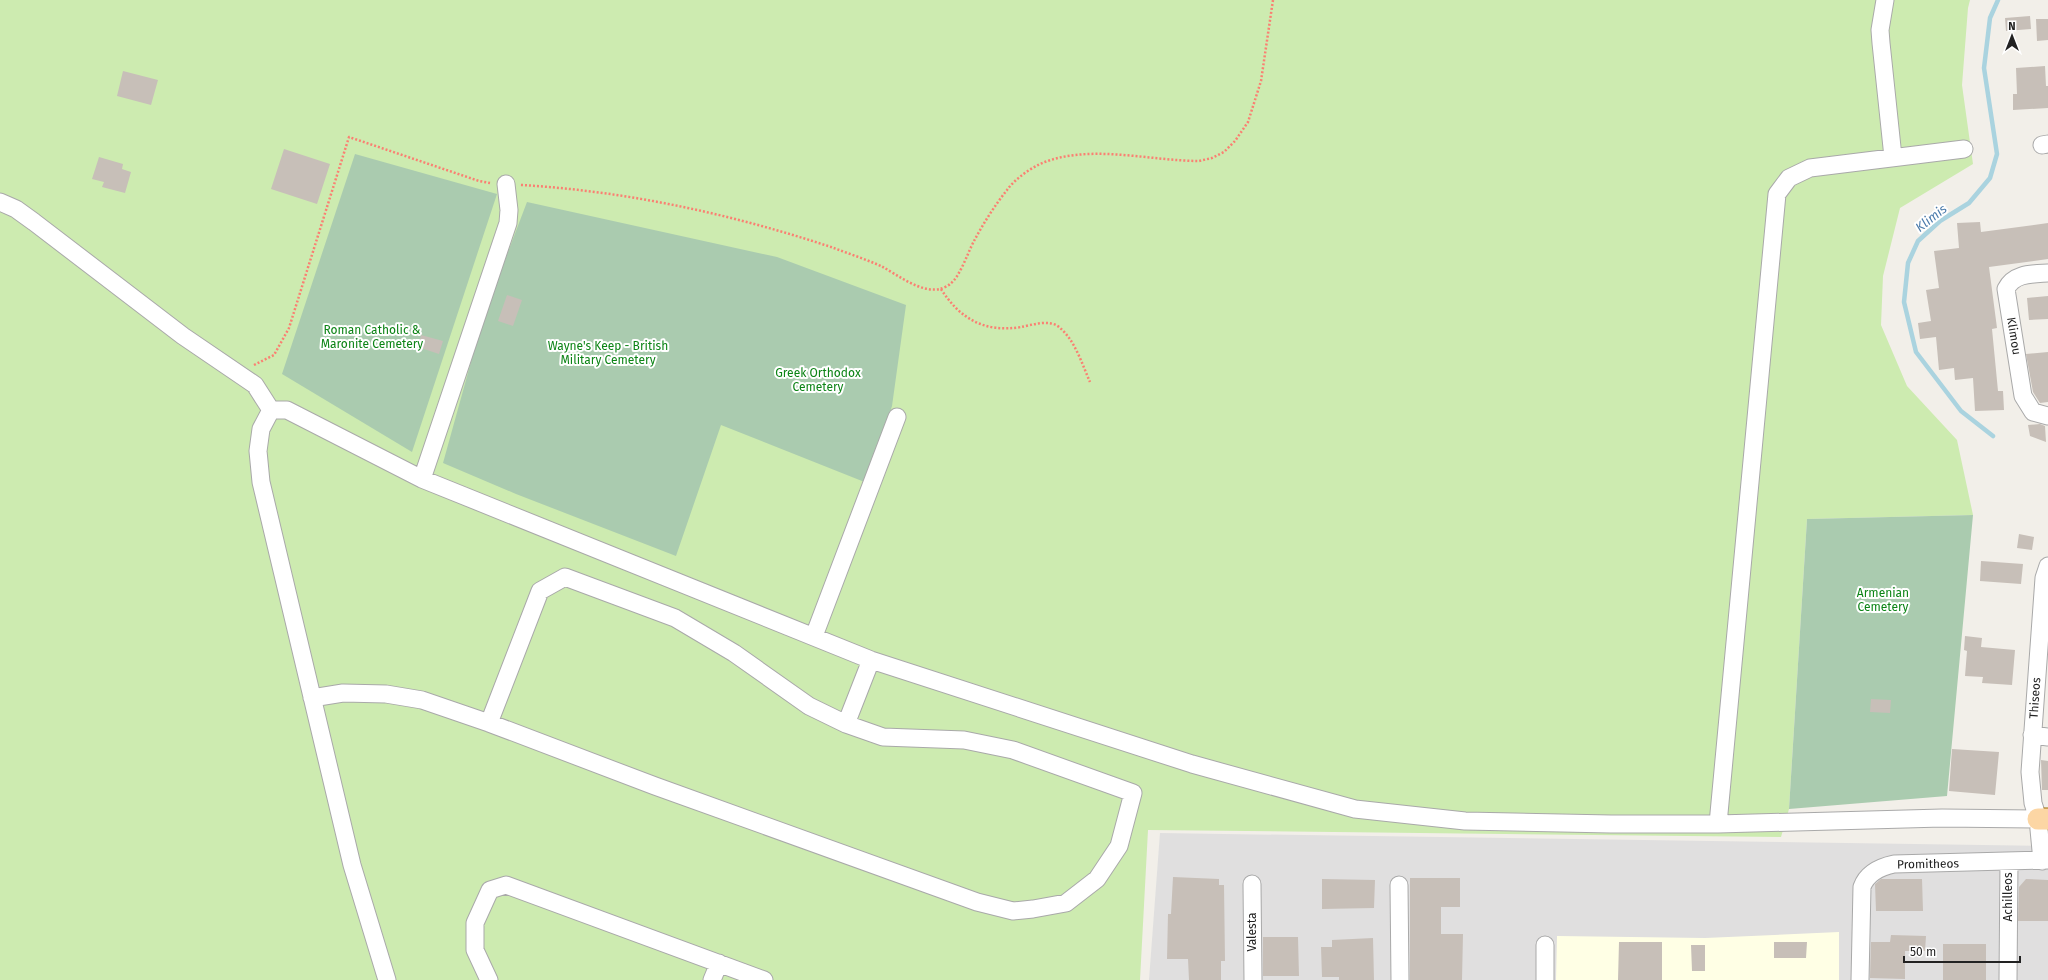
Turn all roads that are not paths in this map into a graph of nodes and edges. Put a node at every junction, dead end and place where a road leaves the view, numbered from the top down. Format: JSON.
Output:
{"nodes":[{"id":1,"x":1885,"y":0,"type":"edge"},
{"id":2,"x":1964,"y":149,"type":"dead end"},
{"id":3,"x":1894,"y":157,"type":"junction"},
{"id":4,"x":506,"y":184,"type":"road end"},
{"id":5,"x":0,"y":202,"type":"edge"},
{"id":6,"x":2048,"y":273,"type":"edge"},
{"id":7,"x":271,"y":410,"type":"junction"},
{"id":8,"x":2048,"y":416,"type":"edge"},
{"id":9,"x":897,"y":417,"type":"dead end"},
{"id":10,"x":422,"y":479,"type":"junction"},
{"id":11,"x":2048,"y":566,"type":"edge"},
{"id":12,"x":814,"y":636,"type":"junction"},
{"id":13,"x":871,"y":660,"type":"junction"},
{"id":14,"x":312,"y":698,"type":"junction"},
{"id":15,"x":489,"y":723,"type":"junction"},
{"id":16,"x":846,"y":724,"type":"junction"},
{"id":17,"x":2040,"y":736,"type":"edge"},
{"id":18,"x":2043,"y":819,"type":"edge"},
{"id":19,"x":1718,"y":824,"type":"junction"},
{"id":20,"x":2045,"y":861,"type":"edge"},
{"id":21,"x":2008,"y":862,"type":"junction"},
{"id":22,"x":1252,"y":884,"type":"dead end"},
{"id":23,"x":1399,"y":885,"type":"dead end"},
{"id":24,"x":1545,"y":945,"type":"dead end"},
{"id":25,"x":719,"y":964,"type":"junction"},
{"id":26,"x":387,"y":980,"type":"edge"},
{"id":27,"x":489,"y":980,"type":"edge"},
{"id":28,"x":712,"y":980,"type":"edge"},
{"id":29,"x":764,"y":980,"type":"edge"},
{"id":30,"x":1252,"y":980,"type":"edge"},
{"id":31,"x":1400,"y":980,"type":"edge"},
{"id":32,"x":1545,"y":980,"type":"edge"},
{"id":33,"x":1860,"y":980,"type":"edge"},
{"id":34,"x":2008,"y":980,"type":"edge"}],
"edges":[{"from":1,"to":3,"type":"street"},
{"from":2,"to":3,"type":"street"},
{"from":3,"to":19,"type":"street"},
{"from":4,"to":10,"type":"street"},
{"from":5,"to":7,"type":"street"},
{"from":6,"to":8,"type":"street","name":"Klimou"},
{"from":7,"to":10,"type":"street"},
{"from":7,"to":14,"type":"street"},
{"from":9,"to":12,"type":"street"},
{"from":10,"to":12,"type":"street"},
{"from":11,"to":17,"type":"street","name":"Thiseos"},
{"from":12,"to":13,"type":"street"},
{"from":13,"to":16,"type":"street"},
{"from":13,"to":19,"type":"street"},
{"from":14,"to":15,"type":"street"},
{"from":14,"to":26,"type":"street"},
{"from":15,"to":16,"type":"street"},
{"from":15,"to":16,"type":"street"},
{"from":17,"to":18,"type":"street","name":"Thiseos"},
{"from":18,"to":19,"type":"street"},
{"from":18,"to":20,"type":"street","name":"Thiseos"},
{"from":20,"to":21,"type":"street","name":"Promitheos"},
{"from":21,"to":33,"type":"street","name":"Promitheos"},
{"from":21,"to":34,"type":"street","name":"Achilleos"},
{"from":22,"to":30,"type":"street","name":"Valesta"},
{"from":23,"to":31,"type":"street"},
{"from":24,"to":32,"type":"street"},
{"from":25,"to":27,"type":"street"},
{"from":25,"to":28,"type":"street"},
{"from":25,"to":29,"type":"street"}]}
